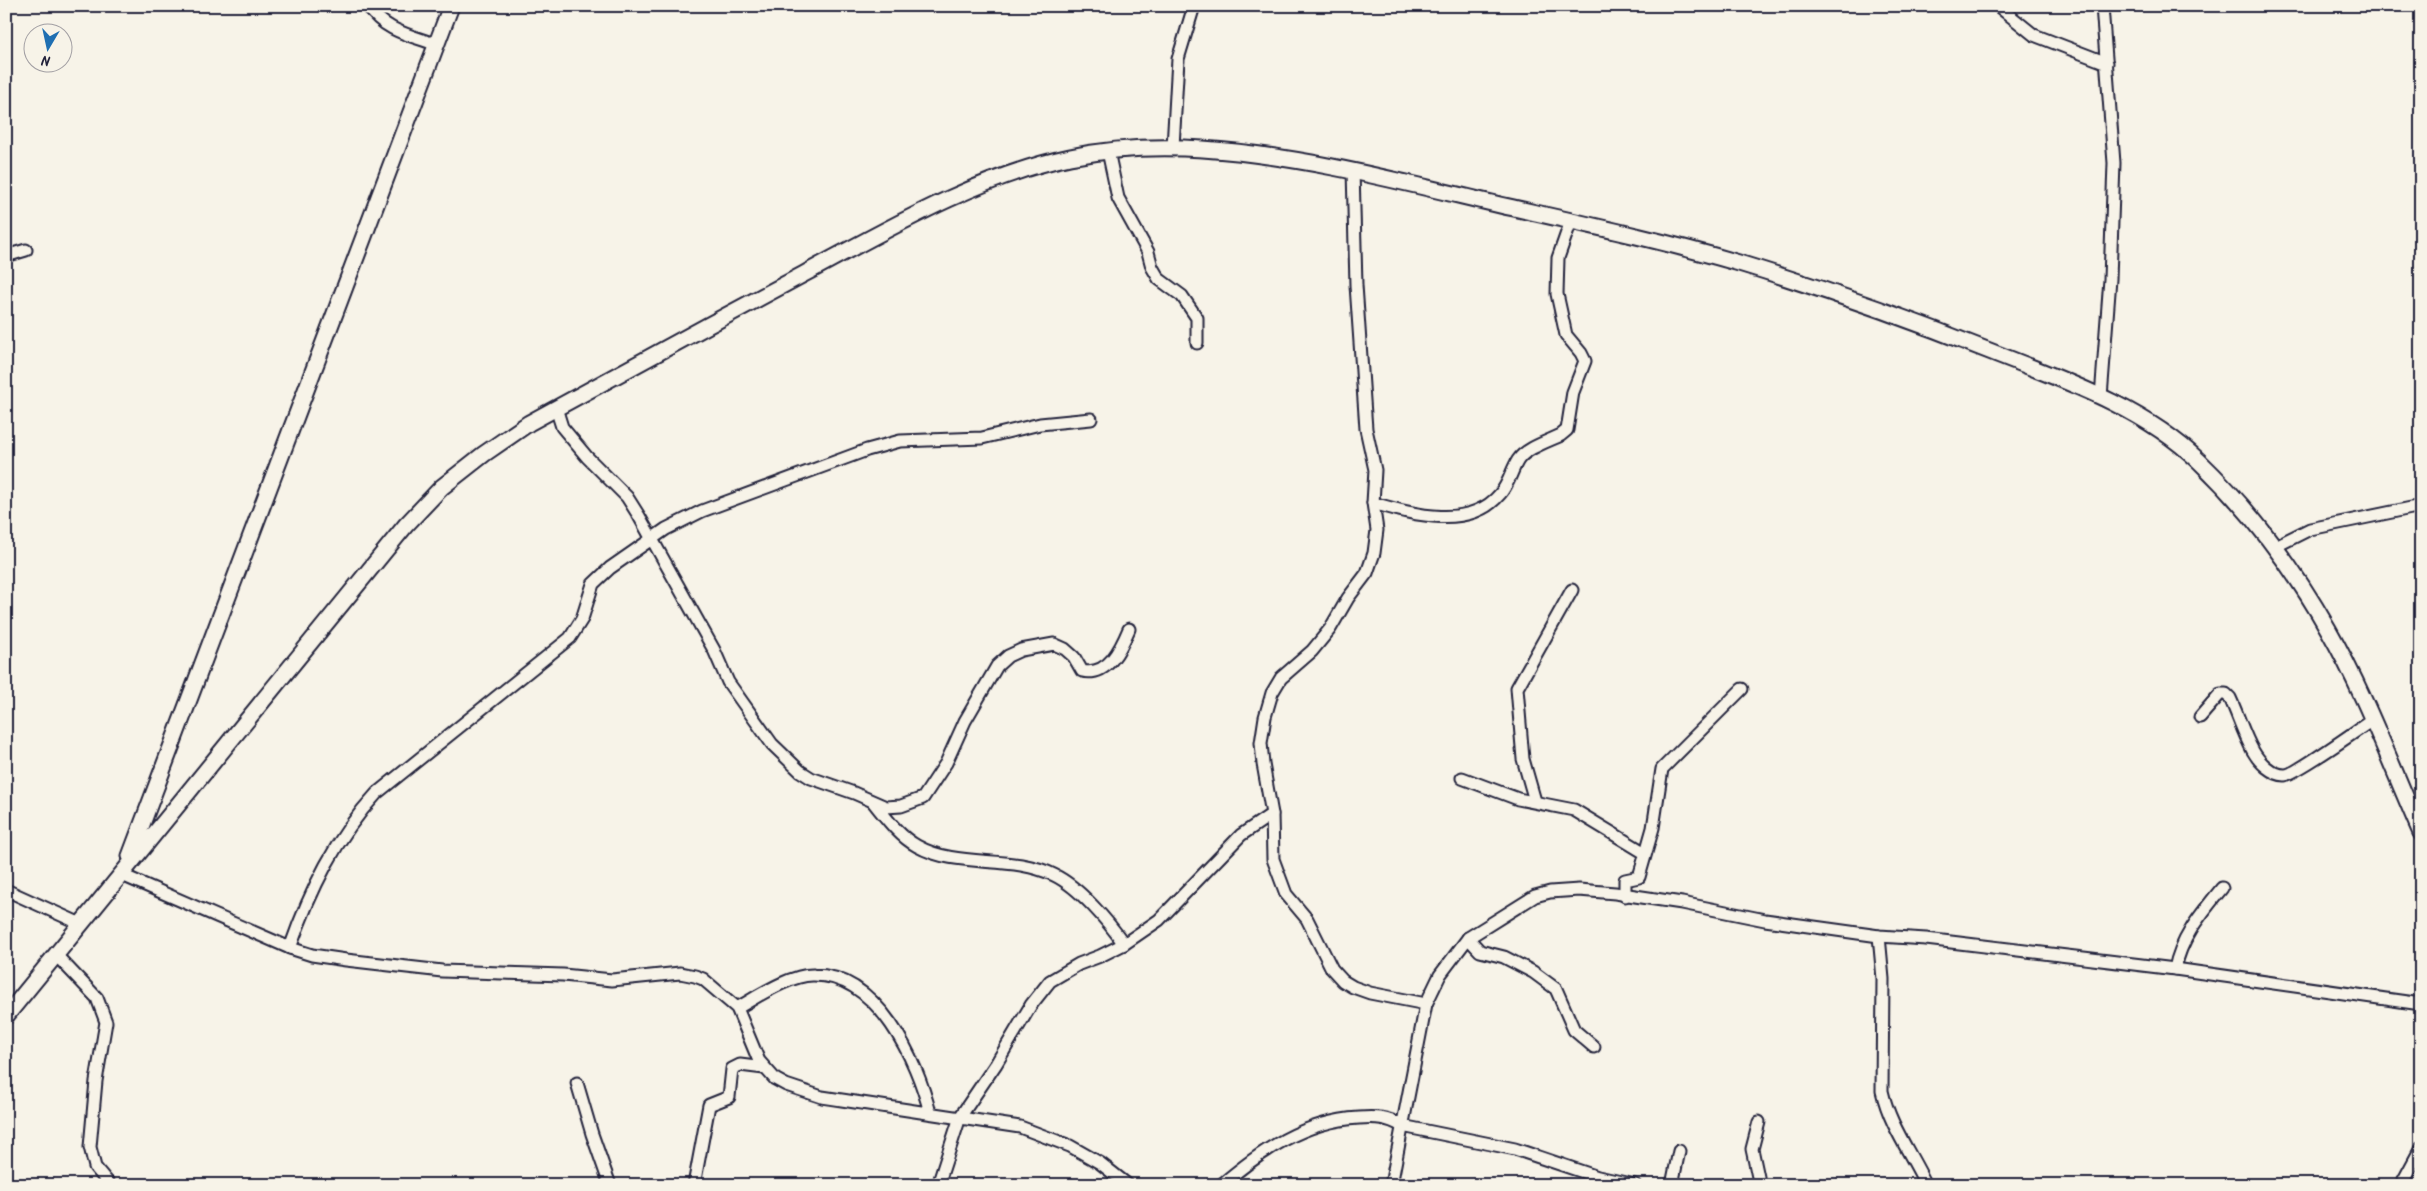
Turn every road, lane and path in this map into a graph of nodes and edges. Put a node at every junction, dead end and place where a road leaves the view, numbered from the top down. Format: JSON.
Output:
{"nodes":[{"id":1,"x":368,"y":6,"type":"edge"},
{"id":2,"x":451,"y":6,"type":"edge"},
{"id":3,"x":1194,"y":6,"type":"edge"},
{"id":4,"x":1998,"y":6,"type":"edge"},
{"id":5,"x":2102,"y":6,"type":"edge"},
{"id":6,"x":435,"y":44,"type":"junction"},
{"id":7,"x":2107,"y":63,"type":"junction"},
{"id":8,"x":1173,"y":147,"type":"junction"},
{"id":9,"x":1108,"y":151,"type":"junction"},
{"id":10,"x":1353,"y":170,"type":"junction"},
{"id":11,"x":1571,"y":221,"type":"junction"},
{"id":12,"x":26,"y":250,"type":"dead end"},
{"id":13,"x":6,"y":256,"type":"edge"},
{"id":14,"x":1197,"y":343,"type":"dead end"},
{"id":15,"x":2101,"y":397,"type":"junction"},
{"id":16,"x":556,"y":408,"type":"junction"},
{"id":17,"x":1092,"y":419,"type":"dead end"},
{"id":18,"x":1373,"y":503,"type":"junction"},
{"id":19,"x":2421,"y":506,"type":"edge"},
{"id":20,"x":653,"y":539,"type":"junction"},
{"id":21,"x":2274,"y":548,"type":"junction"},
{"id":22,"x":1572,"y":590,"type":"dead end"},
{"id":23,"x":1129,"y":629,"type":"dead end"},
{"id":24,"x":1742,"y":689,"type":"dead end"},
{"id":25,"x":2200,"y":718,"type":"dead end"},
{"id":26,"x":2372,"y":720,"type":"junction"},
{"id":27,"x":1462,"y":778,"type":"dead end"},
{"id":28,"x":1535,"y":801,"type":"junction"},
{"id":29,"x":872,"y":802,"type":"junction"},
{"id":30,"x":1272,"y":814,"type":"junction"},
{"id":31,"x":2421,"y":833,"type":"edge"},
{"id":32,"x":1645,"y":853,"type":"junction"},
{"id":33,"x":124,"y":872,"type":"junction"},
{"id":34,"x":2222,"y":888,"type":"dead end"},
{"id":35,"x":6,"y":890,"type":"edge"},
{"id":36,"x":1625,"y":896,"type":"junction"},
{"id":37,"x":81,"y":924,"type":"junction"},
{"id":38,"x":1879,"y":936,"type":"junction"},
{"id":39,"x":1468,"y":938,"type":"junction"},
{"id":40,"x":1124,"y":944,"type":"junction"},
{"id":41,"x":290,"y":948,"type":"junction"},
{"id":42,"x":56,"y":955,"type":"junction"},
{"id":43,"x":2175,"y":969,"type":"junction"},
{"id":44,"x":1426,"y":1004,"type":"junction"},
{"id":45,"x":2421,"y":1004,"type":"edge"},
{"id":46,"x":737,"y":1008,"type":"junction"},
{"id":47,"x":6,"y":1016,"type":"edge"},
{"id":48,"x":1594,"y":1047,"type":"dead end"},
{"id":49,"x":764,"y":1068,"type":"junction"},
{"id":50,"x":577,"y":1083,"type":"dead end"},
{"id":51,"x":930,"y":1113,"type":"junction"},
{"id":52,"x":960,"y":1117,"type":"junction"},
{"id":53,"x":1759,"y":1122,"type":"dead end"},
{"id":54,"x":1402,"y":1126,"type":"junction"},
{"id":55,"x":2421,"y":1148,"type":"edge"},
{"id":56,"x":1679,"y":1151,"type":"dead end"},
{"id":57,"x":110,"y":1185,"type":"edge"},
{"id":58,"x":610,"y":1185,"type":"edge"},
{"id":59,"x":694,"y":1185,"type":"edge"},
{"id":60,"x":938,"y":1185,"type":"edge"},
{"id":61,"x":1128,"y":1185,"type":"edge"},
{"id":62,"x":1220,"y":1185,"type":"edge"},
{"id":63,"x":1390,"y":1185,"type":"edge"},
{"id":64,"x":1635,"y":1185,"type":"edge"},
{"id":65,"x":1672,"y":1185,"type":"edge"},
{"id":66,"x":1758,"y":1185,"type":"edge"},
{"id":67,"x":1926,"y":1185,"type":"edge"},
{"id":68,"x":2401,"y":1185,"type":"edge"}],
"edges":[{"from":1,"to":6,"type":"street"},
{"from":2,"to":6,"type":"main road"},
{"from":3,"to":8,"type":"street"},
{"from":4,"to":7,"type":"street"},
{"from":5,"to":7,"type":"street"},
{"from":6,"to":33,"type":"main road"},
{"from":7,"to":15,"type":"street"},
{"from":8,"to":9,"type":"main road"},
{"from":8,"to":10,"type":"main road"},
{"from":9,"to":14,"type":"street"},
{"from":9,"to":16,"type":"main road"},
{"from":10,"to":11,"type":"main road"},
{"from":10,"to":18,"type":"street"},
{"from":11,"to":15,"type":"main road"},
{"from":11,"to":18,"type":"street"},
{"from":12,"to":13,"type":"street"},
{"from":15,"to":21,"type":"main road"},
{"from":16,"to":20,"type":"street"},
{"from":16,"to":33,"type":"main road"},
{"from":17,"to":20,"type":"street"},
{"from":18,"to":30,"type":"street"},
{"from":19,"to":21,"type":"street"},
{"from":20,"to":29,"type":"street"},
{"from":20,"to":41,"type":"street"},
{"from":21,"to":26,"type":"main road"},
{"from":22,"to":28,"type":"street"},
{"from":23,"to":29,"type":"street"},
{"from":24,"to":32,"type":"street"},
{"from":25,"to":26,"type":"street"},
{"from":26,"to":31,"type":"main road"},
{"from":27,"to":28,"type":"street"},
{"from":28,"to":32,"type":"street"},
{"from":29,"to":40,"type":"street"},
{"from":30,"to":40,"type":"street"},
{"from":30,"to":44,"type":"street"},
{"from":32,"to":36,"type":"street"},
{"from":33,"to":37,"type":"main road"},
{"from":33,"to":41,"type":"street"},
{"from":34,"to":43,"type":"street"},
{"from":35,"to":37,"type":"street"},
{"from":36,"to":38,"type":"street"},
{"from":36,"to":39,"type":"street"},
{"from":37,"to":42,"type":"main road"},
{"from":38,"to":43,"type":"street"},
{"from":38,"to":67,"type":"street"},
{"from":39,"to":44,"type":"street"},
{"from":39,"to":48,"type":"street"},
{"from":40,"to":52,"type":"street"},
{"from":41,"to":46,"type":"street"},
{"from":42,"to":47,"type":"main road"},
{"from":42,"to":57,"type":"street"},
{"from":43,"to":45,"type":"street"},
{"from":44,"to":54,"type":"street"},
{"from":46,"to":49,"type":"street"},
{"from":46,"to":51,"type":"street"},
{"from":49,"to":51,"type":"street"},
{"from":49,"to":59,"type":"street"},
{"from":50,"to":58,"type":"street"},
{"from":51,"to":52,"type":"street"},
{"from":52,"to":60,"type":"street"},
{"from":52,"to":61,"type":"street"},
{"from":53,"to":66,"type":"street"},
{"from":54,"to":62,"type":"street"},
{"from":54,"to":63,"type":"street"},
{"from":54,"to":64,"type":"street"},
{"from":55,"to":68,"type":"street"},
{"from":56,"to":65,"type":"street"}]}
